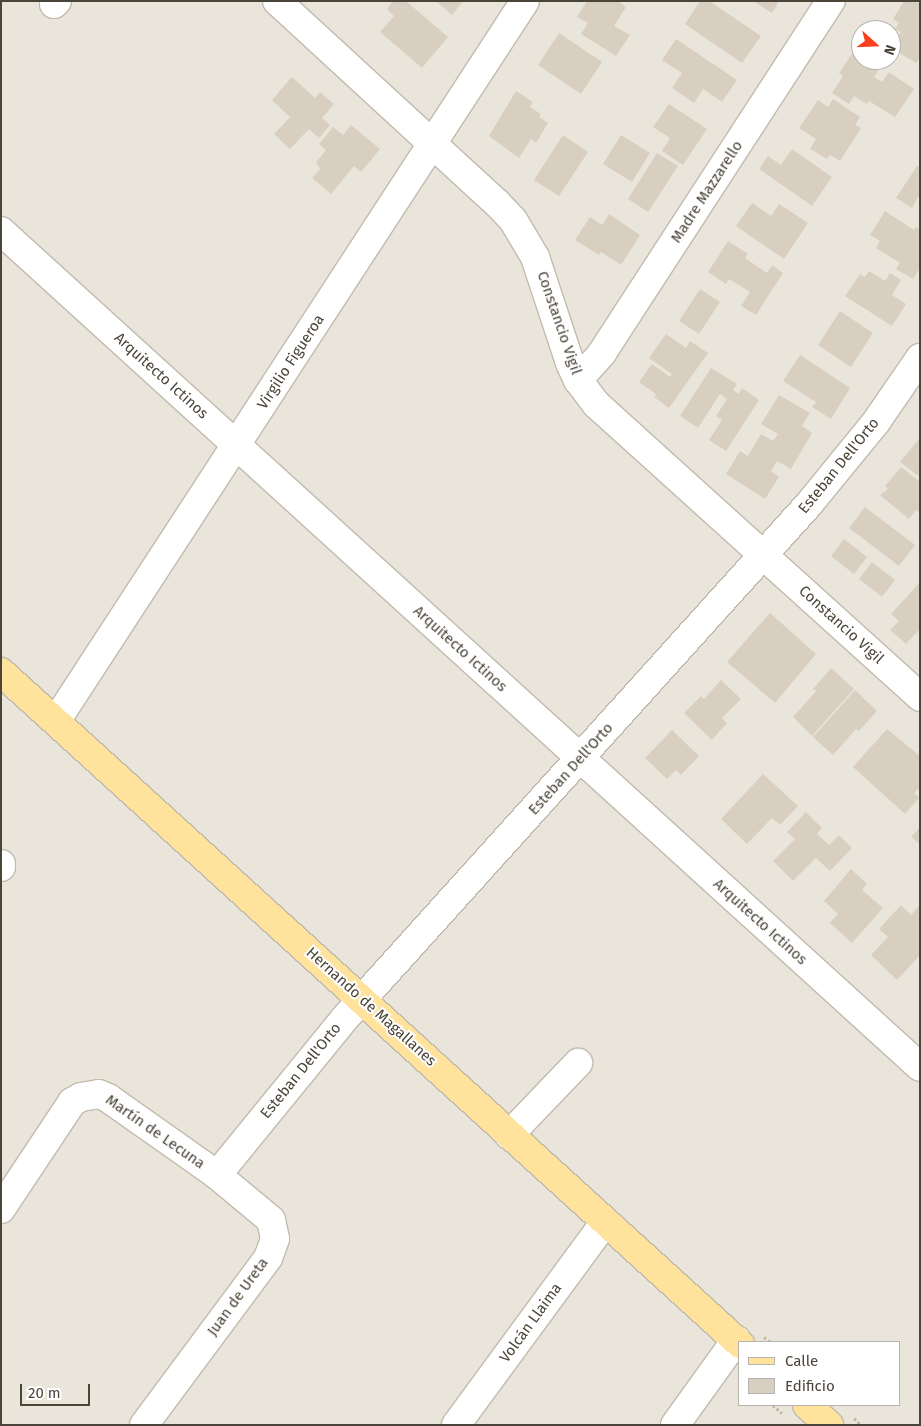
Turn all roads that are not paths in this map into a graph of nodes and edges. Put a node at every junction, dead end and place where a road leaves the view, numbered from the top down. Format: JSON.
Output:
{"nodes":[{"id":1,"x":276,"y":1,"type":"edge"},
{"id":2,"x":525,"y":1,"type":"edge"},
{"id":3,"x":831,"y":1,"type":"edge"},
{"id":4,"x":432,"y":144,"type":"junction"},
{"id":5,"x":1,"y":230,"type":"edge"},
{"id":6,"x":920,"y":358,"type":"edge"},
{"id":7,"x":578,"y":380,"type":"junction"},
{"id":8,"x":237,"y":446,"type":"junction"},
{"id":9,"x":764,"y":555,"type":"junction"},
{"id":10,"x":1,"y":672,"type":"edge"},
{"id":11,"x":920,"y":697,"type":"edge"},
{"id":12,"x":56,"y":721,"type":"junction"},
{"id":13,"x":581,"y":759,"type":"junction"},
{"id":14,"x":362,"y":999,"type":"junction"},
{"id":15,"x":578,"y":1063,"type":"dead end"},
{"id":16,"x":920,"y":1067,"type":"edge"},
{"id":17,"x":509,"y":1135,"type":"junction"},
{"id":18,"x":217,"y":1175,"type":"junction"},
{"id":19,"x":1,"y":1210,"type":"edge"},
{"id":20,"x":605,"y":1222,"type":"junction"},
{"id":21,"x":738,"y":1342,"type":"edge"},
{"id":22,"x":808,"y":1406,"type":"edge"},
{"id":23,"x":144,"y":1425,"type":"edge"},
{"id":24,"x":456,"y":1425,"type":"edge"},
{"id":25,"x":675,"y":1425,"type":"edge"},
{"id":26,"x":829,"y":1425,"type":"edge"}],
"edges":[{"from":1,"to":4,"type":"street","name":"Constancio Vigil"},
{"from":2,"to":4,"type":"street","name":"Virgilio Figueroa"},
{"from":3,"to":7,"type":"street","name":"Madre Mazzarello"},
{"from":4,"to":7,"type":"street","name":"Constancio Vigil"},
{"from":4,"to":8,"type":"street","name":"Virgilio Figueroa"},
{"from":5,"to":8,"type":"street","name":"Arquitecto Ictinos"},
{"from":6,"to":9,"type":"street","name":"Esteban Dell'Orto"},
{"from":7,"to":9,"type":"street","name":"Constancio Vigil"},
{"from":8,"to":12,"type":"street","name":"Virgilio Figueroa"},
{"from":8,"to":13,"type":"street","name":"Arquitecto Ictinos"},
{"from":9,"to":11,"type":"street","name":"Constancio Vigil"},
{"from":9,"to":13,"type":"street","name":"Esteban Dell'Orto"},
{"from":10,"to":12,"type":"main road","name":"Hernando de Magallanes"},
{"from":12,"to":14,"type":"main road","name":"Hernando de Magallanes"},
{"from":13,"to":14,"type":"street","name":"Esteban Dell'Orto"},
{"from":13,"to":16,"type":"street","name":"Arquitecto Ictinos"},
{"from":14,"to":17,"type":"main road","name":"Hernando de Magallanes"},
{"from":14,"to":18,"type":"street","name":"Esteban Dell'Orto"},
{"from":15,"to":17,"type":"street"},
{"from":17,"to":20,"type":"main road","name":"Hernando de Magallanes"},
{"from":18,"to":19,"type":"street","name":"Martín de Lecuna"},
{"from":18,"to":23,"type":"street","name":"Juan de Ureta"},
{"from":20,"to":21,"type":"main road","name":"Hernando de Magallanes"},
{"from":20,"to":24,"type":"street","name":"Volcán Llaima"},
{"from":21,"to":25,"type":"street"},
{"from":22,"to":26,"type":"main road"}]}
